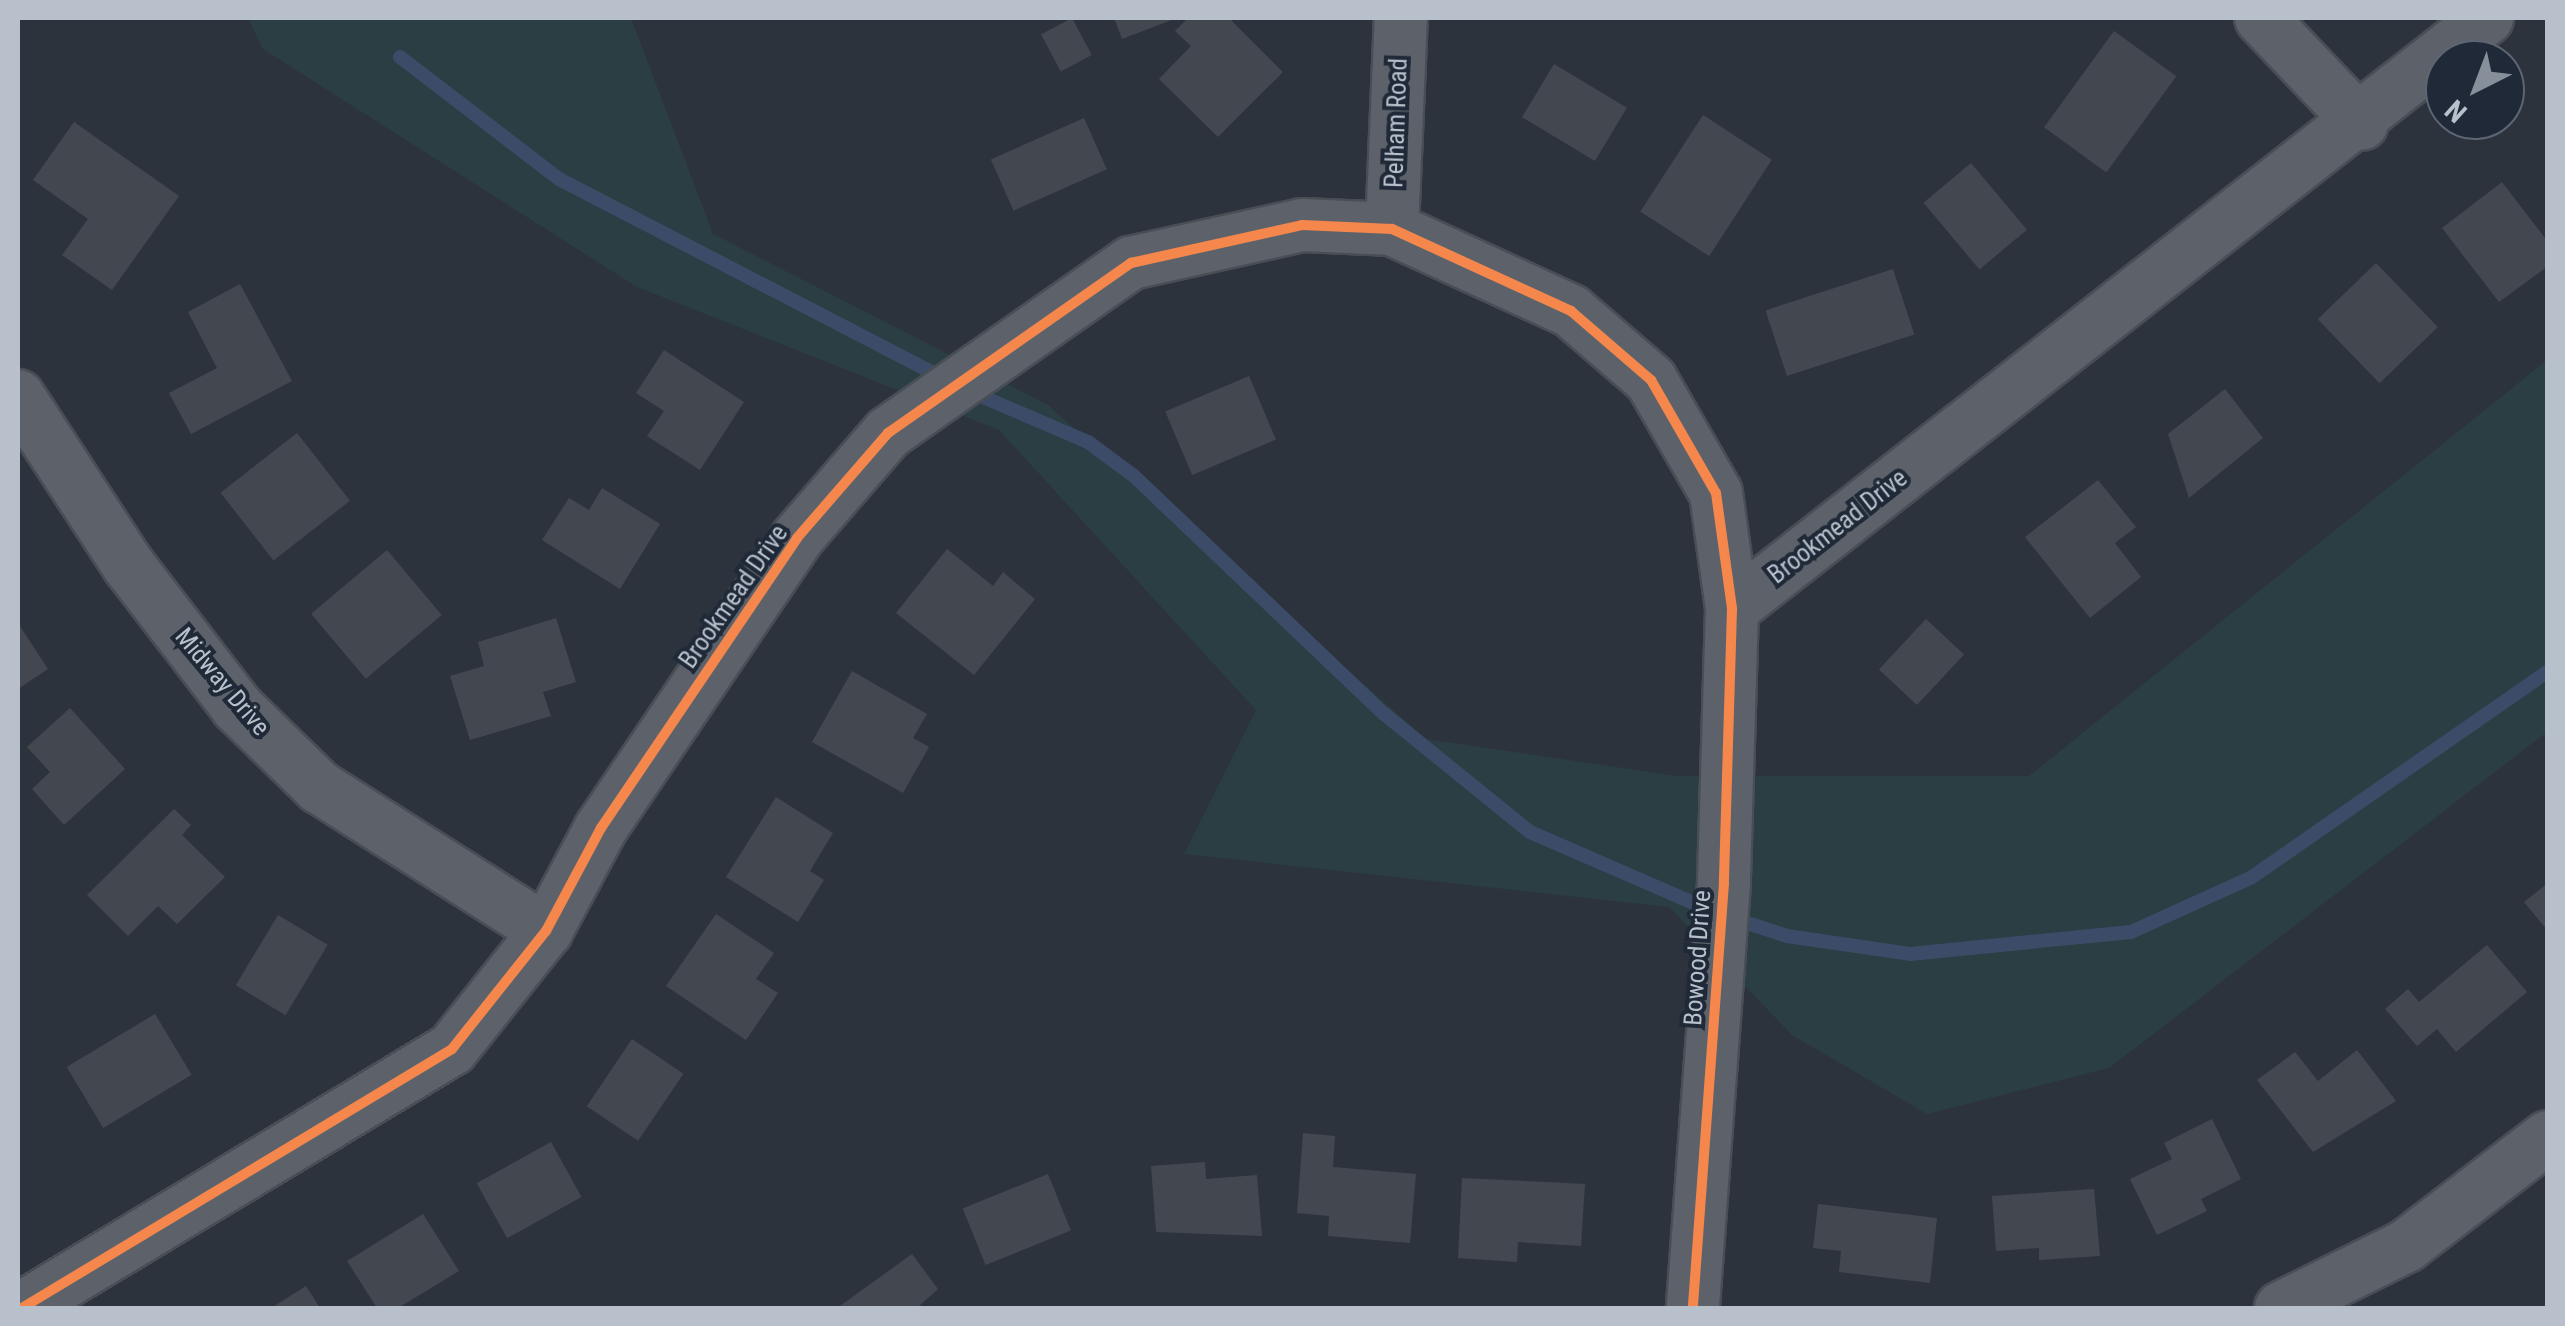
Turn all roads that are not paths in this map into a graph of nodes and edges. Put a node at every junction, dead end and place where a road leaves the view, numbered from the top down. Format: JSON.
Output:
{"nodes":[{"id":1,"x":1402,"y":18,"type":"edge"},
{"id":2,"x":2261,"y":18,"type":"edge"},
{"id":3,"x":2486,"y":18,"type":"edge"},
{"id":4,"x":2362,"y":124,"type":"junction"},
{"id":5,"x":1392,"y":228,"type":"junction"},
{"id":6,"x":18,"y":396,"type":"edge"},
{"id":7,"x":1732,"y":609,"type":"junction"},
{"id":8,"x":546,"y":931,"type":"junction"},
{"id":9,"x":2548,"y":1137,"type":"edge"},
{"id":10,"x":22,"y":1308,"type":"edge"},
{"id":11,"x":1693,"y":1308,"type":"edge"},
{"id":12,"x":2280,"y":1308,"type":"edge"}],
"edges":[{"from":1,"to":5,"type":"street","name":"Pelham Road"},
{"from":2,"to":4,"type":"street"},
{"from":3,"to":4,"type":"street","name":"Brookmead Drive"},
{"from":4,"to":7,"type":"street","name":"Brookmead Drive"},
{"from":5,"to":7,"type":"street","name":"Brookmead Drive"},
{"from":5,"to":8,"type":"street","name":"Brookmead Drive"},
{"from":6,"to":8,"type":"street","name":"Midway Drive"},
{"from":7,"to":11,"type":"street","name":"Bowood Drive"},
{"from":8,"to":10,"type":"street","name":"Brookmead Drive"},
{"from":9,"to":12,"type":"street"}]}
